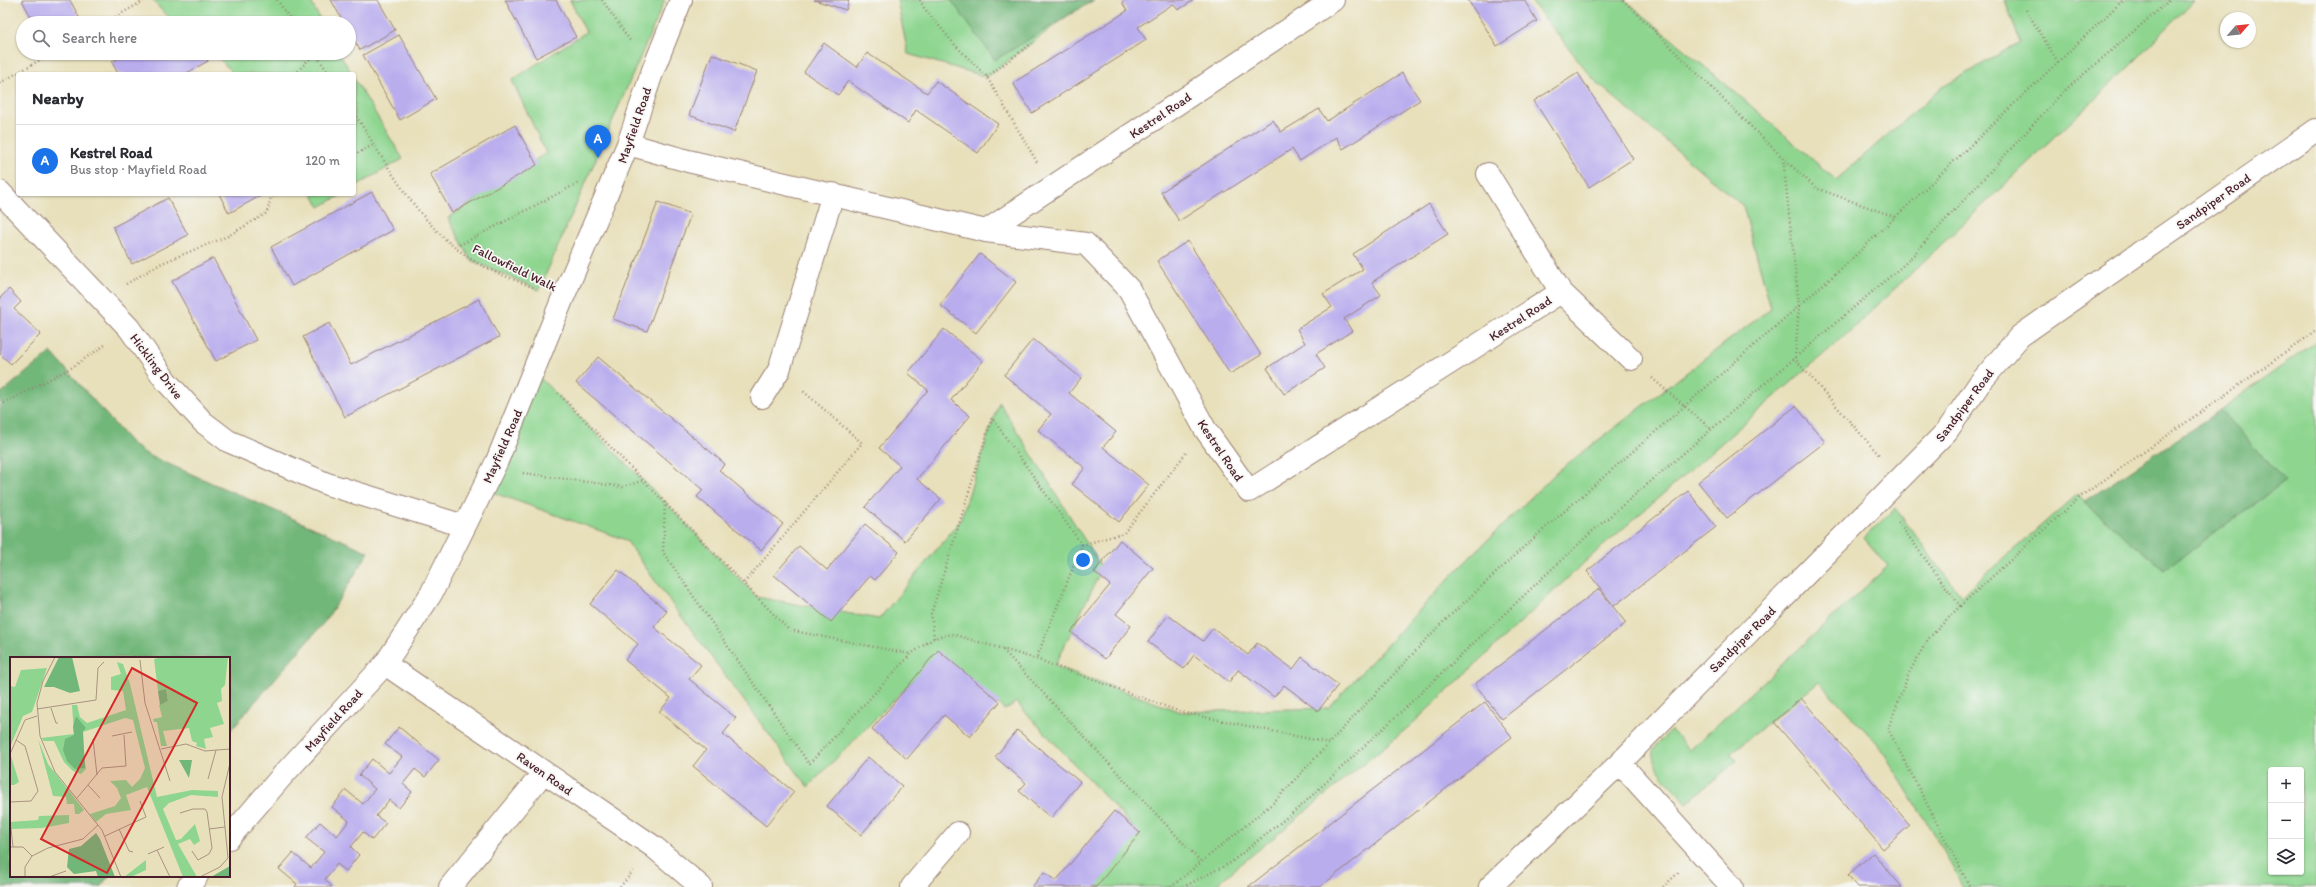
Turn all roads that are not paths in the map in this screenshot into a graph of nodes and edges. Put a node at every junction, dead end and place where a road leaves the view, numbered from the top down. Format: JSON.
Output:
{"nodes":[{"id":1,"x":681,"y":0,"type":"edge"},
{"id":2,"x":1333,"y":0,"type":"edge"},
{"id":3,"x":2316,"y":130,"type":"edge"},
{"id":4,"x":628,"y":144,"type":"junction"},
{"id":5,"x":1488,"y":174,"type":"dead end"},
{"id":6,"x":0,"y":192,"type":"edge"},
{"id":7,"x":833,"y":194,"type":"junction"},
{"id":8,"x":986,"y":230,"type":"junction"},
{"id":9,"x":1561,"y":292,"type":"junction"},
{"id":10,"x":1631,"y":359,"type":"road end"},
{"id":11,"x":762,"y":397,"type":"dead end"},
{"id":12,"x":464,"y":526,"type":"junction"},
{"id":13,"x":385,"y":664,"type":"junction"},
{"id":14,"x":1620,"y":763,"type":"junction"},
{"id":15,"x":544,"y":772,"type":"junction"},
{"id":16,"x":958,"y":833,"type":"dead end"},
{"id":17,"x":230,"y":837,"type":"edge"},
{"id":18,"x":196,"y":877,"type":"edge"},
{"id":19,"x":188,"y":887,"type":"edge"},
{"id":20,"x":450,"y":887,"type":"edge"},
{"id":21,"x":701,"y":887,"type":"edge"},
{"id":22,"x":912,"y":887,"type":"edge"},
{"id":23,"x":1490,"y":887,"type":"edge"},
{"id":24,"x":1732,"y":887,"type":"edge"}],
"edges":[{"from":1,"to":4,"type":"street","name":"Mayfield Road"},
{"from":2,"to":8,"type":"street","name":"Kestrel Road"},
{"from":3,"to":14,"type":"street","name":"Sandpiper Road"},
{"from":4,"to":7,"type":"street","name":"Kestrel Road"},
{"from":4,"to":12,"type":"street","name":"Mayfield Road"},
{"from":5,"to":9,"type":"street"},
{"from":6,"to":12,"type":"street","name":"Hickling Drive"},
{"from":7,"to":8,"type":"street","name":"Kestrel Road"},
{"from":7,"to":11,"type":"street"},
{"from":8,"to":9,"type":"street","name":"Kestrel Road"},
{"from":9,"to":10,"type":"street"},
{"from":12,"to":13,"type":"street","name":"Mayfield Road"},
{"from":13,"to":15,"type":"street","name":"Raven Road"},
{"from":13,"to":17,"type":"street","name":"Mayfield Road"},
{"from":14,"to":23,"type":"street","name":"Sandpiper Road"},
{"from":14,"to":24,"type":"street"},
{"from":15,"to":20,"type":"street"},
{"from":15,"to":21,"type":"street","name":"Raven Road"},
{"from":16,"to":22,"type":"street"},
{"from":18,"to":19,"type":"street"}]}
